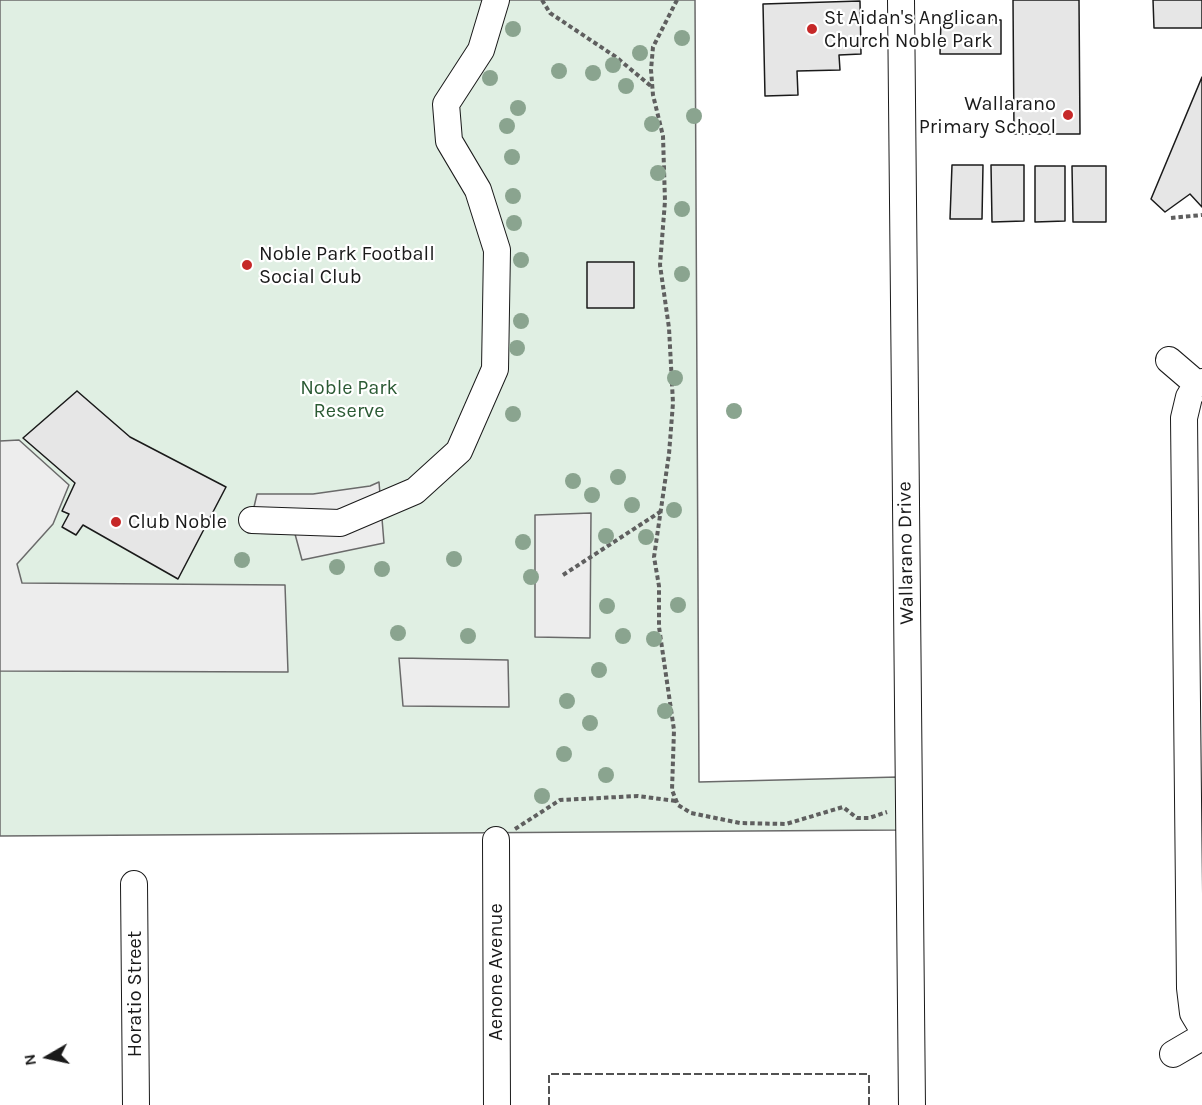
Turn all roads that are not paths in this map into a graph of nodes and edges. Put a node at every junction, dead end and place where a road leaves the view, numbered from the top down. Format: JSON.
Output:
{"nodes":[{"id":1,"x":496,"y":0,"type":"edge"},
{"id":2,"x":901,"y":0,"type":"edge"},
{"id":3,"x":1169,"y":360,"type":"dead end"},
{"id":4,"x":1200,"y":383,"type":"edge"},
{"id":5,"x":252,"y":520,"type":"dead end"},
{"id":6,"x":1195,"y":694,"type":"edge"},
{"id":7,"x":496,"y":840,"type":"road end"},
{"id":8,"x":134,"y":884,"type":"dead end"},
{"id":9,"x":1202,"y":1028,"type":"edge"},
{"id":10,"x":1202,"y":1037,"type":"edge"},
{"id":11,"x":1173,"y":1054,"type":"dead end"},
{"id":12,"x":136,"y":1105,"type":"edge"},
{"id":13,"x":496,"y":1105,"type":"edge"},
{"id":14,"x":912,"y":1105,"type":"edge"}],
"edges":[{"from":1,"to":5,"type":"street"},
{"from":2,"to":14,"type":"street","name":"Wallarano Drive"},
{"from":3,"to":4,"type":"street"},
{"from":4,"to":6,"type":"street"},
{"from":6,"to":9,"type":"street"},
{"from":7,"to":13,"type":"street","name":"Aenone Avenue"},
{"from":8,"to":12,"type":"street","name":"Horatio Street"},
{"from":10,"to":11,"type":"street"}]}
